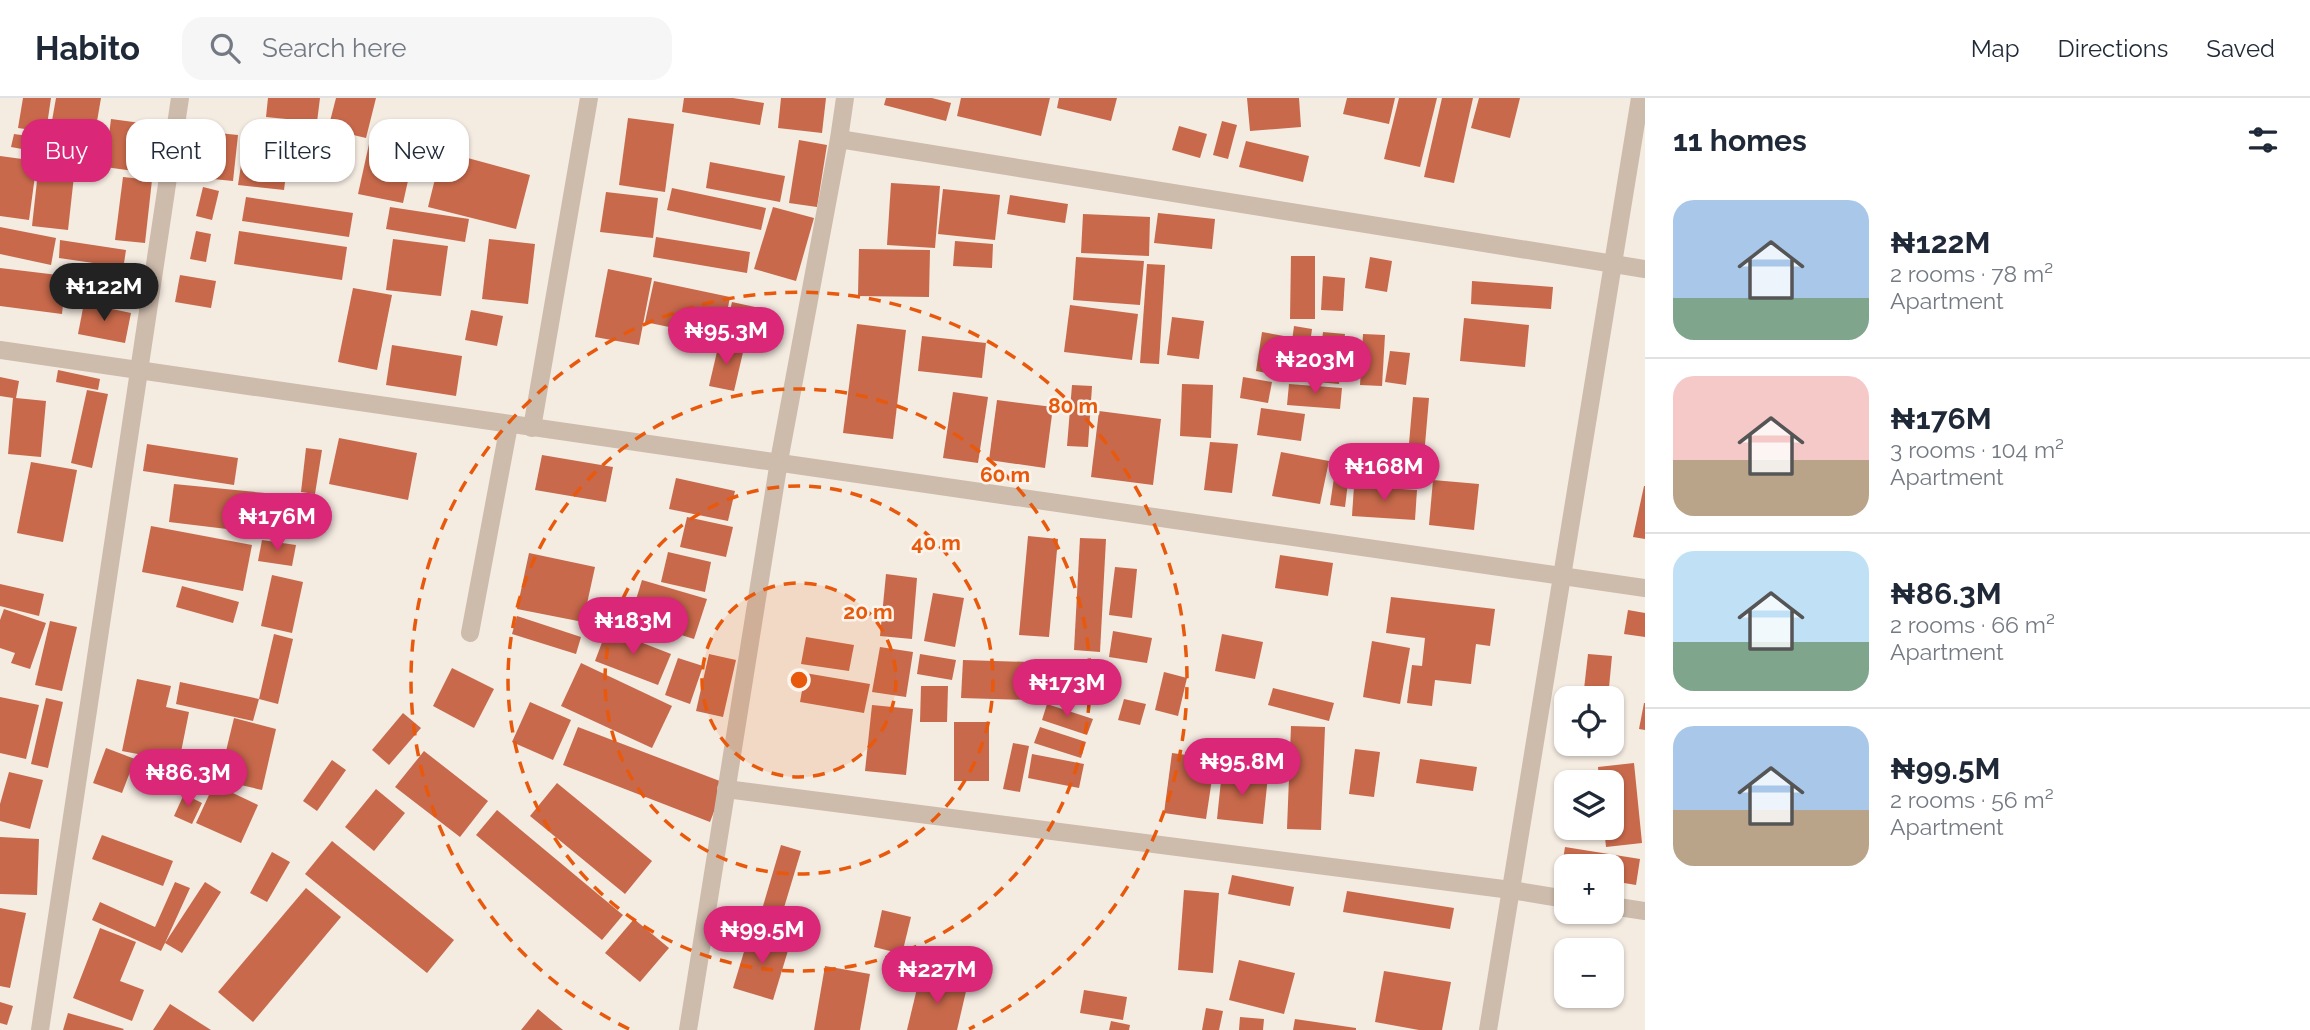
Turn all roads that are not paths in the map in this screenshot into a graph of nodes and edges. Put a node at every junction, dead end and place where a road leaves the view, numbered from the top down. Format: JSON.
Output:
{"nodes":[{"id":1,"x":180,"y":98,"type":"edge"},
{"id":2,"x":589,"y":98,"type":"edge"},
{"id":3,"x":845,"y":98,"type":"edge"},
{"id":4,"x":1640,"y":98,"type":"edge"},
{"id":5,"x":839,"y":139,"type":"junction"},
{"id":6,"x":1612,"y":263,"type":"junction"},
{"id":7,"x":1645,"y":269,"type":"edge"},
{"id":8,"x":0,"y":350,"type":"edge"},
{"id":9,"x":139,"y":371,"type":"junction"},
{"id":10,"x":509,"y":425,"type":"junction"},
{"id":11,"x":532,"y":428,"type":"junction"},
{"id":12,"x":779,"y":461,"type":"junction"},
{"id":13,"x":1562,"y":575,"type":"junction"},
{"id":14,"x":1645,"y":588,"type":"edge"},
{"id":15,"x":470,"y":633,"type":"dead end"},
{"id":16,"x":726,"y":789,"type":"junction"},
{"id":17,"x":1511,"y":890,"type":"junction"},
{"id":18,"x":1554,"y":897,"type":"edge"},
{"id":19,"x":1624,"y":908,"type":"edge"},
{"id":20,"x":1645,"y":911,"type":"edge"},
{"id":21,"x":40,"y":1030,"type":"edge"},
{"id":22,"x":688,"y":1030,"type":"edge"},
{"id":23,"x":1488,"y":1030,"type":"edge"}],
"edges":[{"from":1,"to":9,"type":"street"},
{"from":2,"to":11,"type":"street"},
{"from":3,"to":5,"type":"street"},
{"from":4,"to":6,"type":"street"},
{"from":5,"to":6,"type":"street"},
{"from":5,"to":12,"type":"street"},
{"from":6,"to":7,"type":"street"},
{"from":6,"to":13,"type":"street"},
{"from":8,"to":9,"type":"street"},
{"from":9,"to":10,"type":"street"},
{"from":9,"to":21,"type":"street"},
{"from":10,"to":11,"type":"street"},
{"from":10,"to":15,"type":"street"},
{"from":11,"to":12,"type":"street"},
{"from":12,"to":13,"type":"street"},
{"from":12,"to":16,"type":"street"},
{"from":13,"to":14,"type":"street"},
{"from":13,"to":17,"type":"street"},
{"from":16,"to":17,"type":"street"},
{"from":16,"to":22,"type":"street"},
{"from":17,"to":18,"type":"street"},
{"from":17,"to":23,"type":"street"},
{"from":19,"to":20,"type":"street"}]}
